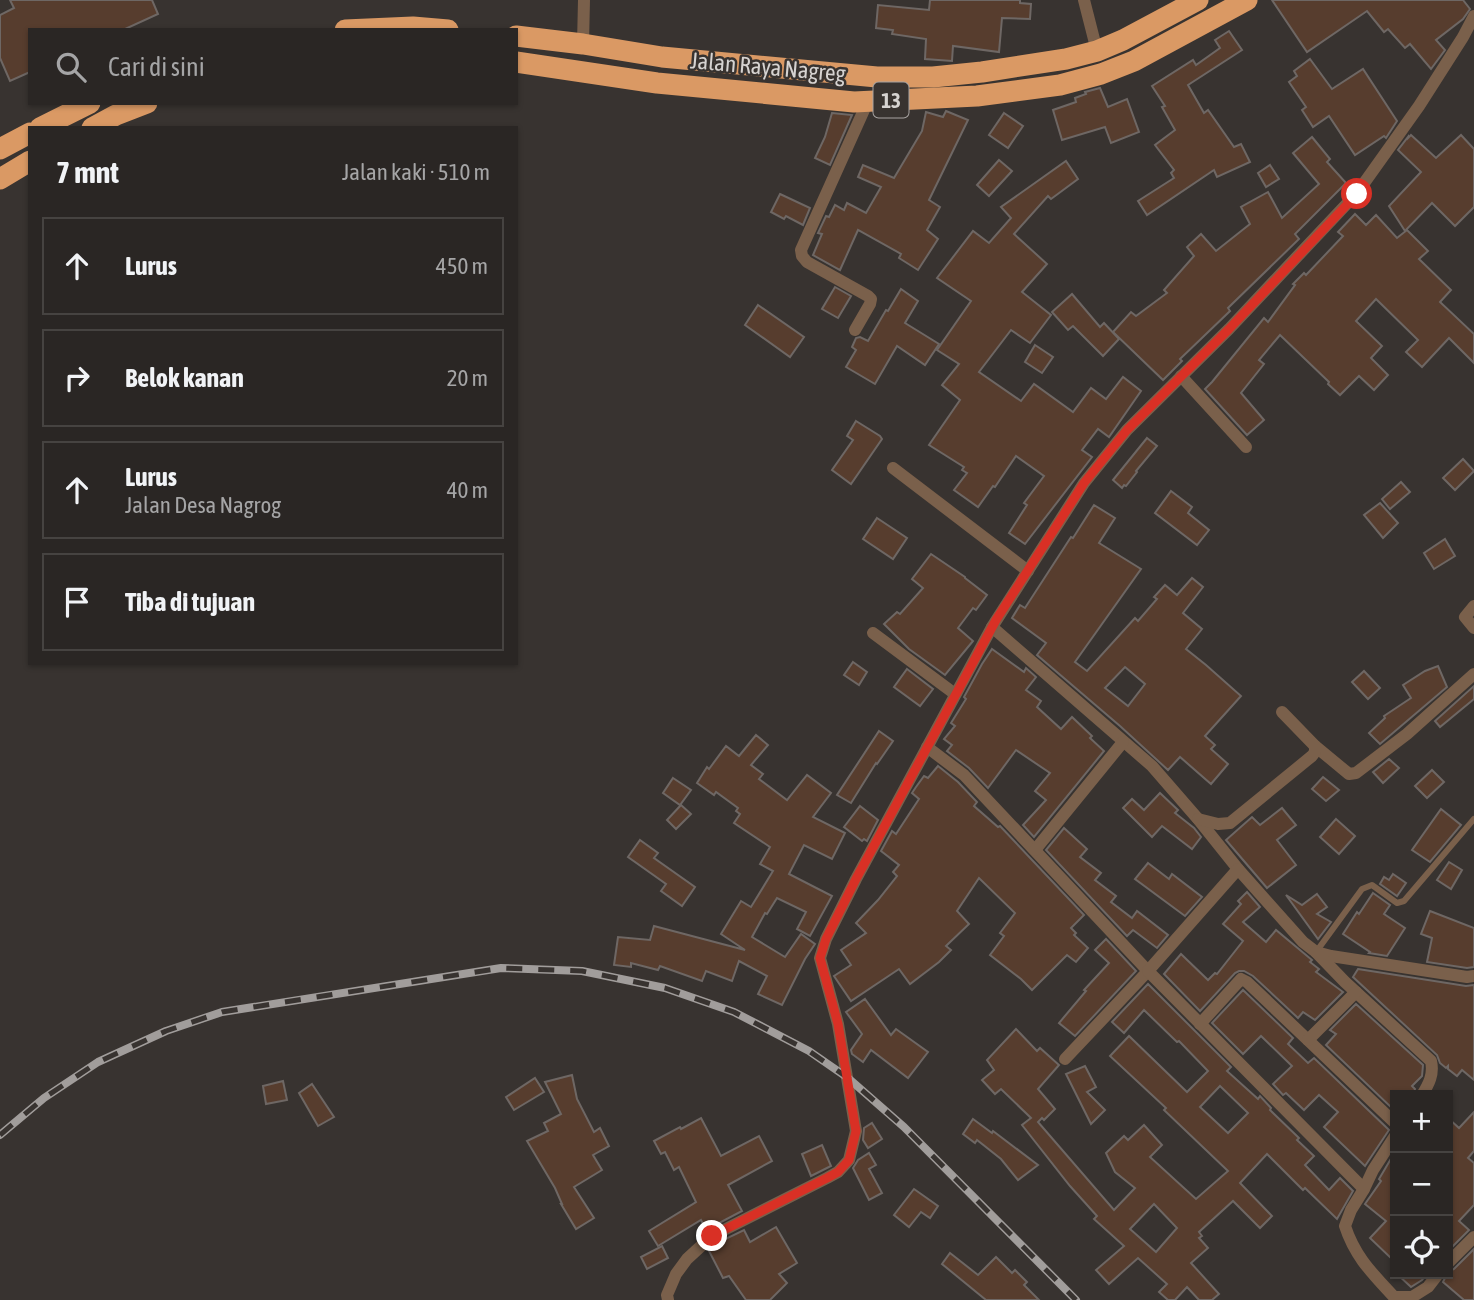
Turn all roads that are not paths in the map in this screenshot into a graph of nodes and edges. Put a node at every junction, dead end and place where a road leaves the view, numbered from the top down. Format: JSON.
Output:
{"nodes":[{"id":1,"x":584,"y":0,"type":"edge"},
{"id":2,"x":1084,"y":0,"type":"edge"},
{"id":3,"x":1198,"y":0,"type":"edge"},
{"id":4,"x":1247,"y":0,"type":"edge"},
{"id":5,"x":1474,"y":16,"type":"edge"},
{"id":6,"x":390,"y":28,"type":"edge"},
{"id":7,"x":425,"y":28,"type":"edge"},
{"id":8,"x":518,"y":36,"type":"edge"},
{"id":9,"x":1468,"y":38,"type":"edge"},
{"id":10,"x":583,"y":44,"type":"junction"},
{"id":11,"x":1097,"y":51,"type":"junction"},
{"id":12,"x":518,"y":62,"type":"edge"},
{"id":13,"x":868,"y":101,"type":"junction"},
{"id":14,"x":86,"y":105,"type":"edge"},
{"id":15,"x":142,"y":105,"type":"edge"},
{"id":16,"x":44,"y":126,"type":"edge"},
{"id":17,"x":96,"y":126,"type":"edge"},
{"id":18,"x":28,"y":134,"type":"edge"},
{"id":19,"x":0,"y":149,"type":"edge"},
{"id":20,"x":28,"y":162,"type":"edge"},
{"id":21,"x":0,"y":179,"type":"edge"},
{"id":22,"x":855,"y":330,"type":"dead end"},
{"id":23,"x":1181,"y":376,"type":"junction"},
{"id":24,"x":1246,"y":447,"type":"dead end"},
{"id":25,"x":893,"y":468,"type":"dead end"},
{"id":26,"x":1028,"y":571,"type":"junction"},
{"id":27,"x":1474,"y":606,"type":"edge"},
{"id":28,"x":992,"y":627,"type":"junction"},
{"id":29,"x":1474,"y":628,"type":"edge"},
{"id":30,"x":873,"y":634,"type":"dead end"},
{"id":31,"x":1474,"y":674,"type":"edge"},
{"id":32,"x":955,"y":694,"type":"junction"},
{"id":33,"x":1282,"y":712,"type":"dead end"},
{"id":34,"x":1123,"y":742,"type":"junction"},
{"id":35,"x":1315,"y":746,"type":"junction"},
{"id":36,"x":927,"y":747,"type":"junction"},
{"id":37,"x":1198,"y":819,"type":"junction"},
{"id":38,"x":1474,"y":819,"type":"edge"},
{"id":39,"x":1035,"y":850,"type":"junction"},
{"id":40,"x":1238,"y":869,"type":"junction"},
{"id":41,"x":1316,"y":952,"type":"junction"},
{"id":42,"x":1149,"y":971,"type":"junction"},
{"id":43,"x":1474,"y":976,"type":"edge"},
{"id":44,"x":1356,"y":992,"type":"junction"},
{"id":45,"x":1200,"y":1024,"type":"junction"},
{"id":46,"x":1308,"y":1040,"type":"junction"},
{"id":47,"x":1065,"y":1059,"type":"dead end"},
{"id":48,"x":1425,"y":1090,"type":"edge"},
{"id":49,"x":1390,"y":1118,"type":"edge"},
{"id":50,"x":1390,"y":1144,"type":"edge"},
{"id":51,"x":1364,"y":1189,"type":"junction"},
{"id":52,"x":1474,"y":1237,"type":"edge"},
{"id":53,"x":1453,"y":1258,"type":"edge"},
{"id":54,"x":1434,"y":1279,"type":"edge"},
{"id":55,"x":1396,"y":1298,"type":"edge"},
{"id":56,"x":668,"y":1300,"type":"edge"}],
"edges":[{"from":1,"to":10,"type":"street"},
{"from":2,"to":11,"type":"street"},
{"from":3,"to":11,"type":"highway","name":"Jalan Raya Nagreg","number":"13"},
{"from":4,"to":13,"type":"highway","name":"Jalan Raya Nagreg","number":"13"},
{"from":5,"to":9,"type":"street"},
{"from":6,"to":7,"type":"highway"},
{"from":8,"to":10,"type":"highway","name":"Jalan Raya Nagreg","number":"13"},
{"from":9,"to":23,"type":"street"},
{"from":10,"to":11,"type":"highway","name":"Jalan Raya Nagreg","number":"13"},
{"from":12,"to":13,"type":"highway","name":"Jalan Raya Nagreg","number":"13"},
{"from":13,"to":22,"type":"street"},
{"from":14,"to":16,"type":"highway"},
{"from":15,"to":17,"type":"highway"},
{"from":18,"to":19,"type":"highway"},
{"from":20,"to":21,"type":"highway"},
{"from":23,"to":24,"type":"street"},
{"from":23,"to":26,"type":"street"},
{"from":25,"to":26,"type":"street"},
{"from":26,"to":28,"type":"street"},
{"from":27,"to":29,"type":"street"},
{"from":28,"to":32,"type":"street"},
{"from":28,"to":34,"type":"street"},
{"from":30,"to":32,"type":"street"},
{"from":31,"to":35,"type":"street"},
{"from":32,"to":36,"type":"street"},
{"from":33,"to":35,"type":"street"},
{"from":34,"to":37,"type":"street"},
{"from":34,"to":39,"type":"street"},
{"from":35,"to":37,"type":"street"},
{"from":36,"to":39,"type":"street"},
{"from":36,"to":56,"type":"street"},
{"from":37,"to":40,"type":"street"},
{"from":38,"to":41,"type":"lane"},
{"from":39,"to":42,"type":"street"},
{"from":40,"to":41,"type":"street"},
{"from":40,"to":42,"type":"street"},
{"from":41,"to":43,"type":"street"},
{"from":41,"to":44,"type":"street"},
{"from":42,"to":45,"type":"street"},
{"from":42,"to":47,"type":"street"},
{"from":44,"to":46,"type":"street"},
{"from":44,"to":48,"type":"street"},
{"from":45,"to":46,"type":"street"},
{"from":45,"to":51,"type":"street"},
{"from":46,"to":49,"type":"street"},
{"from":50,"to":51,"type":"street"},
{"from":51,"to":55,"type":"street"},
{"from":52,"to":53,"type":"street"},
{"from":54,"to":55,"type":"street"}]}
